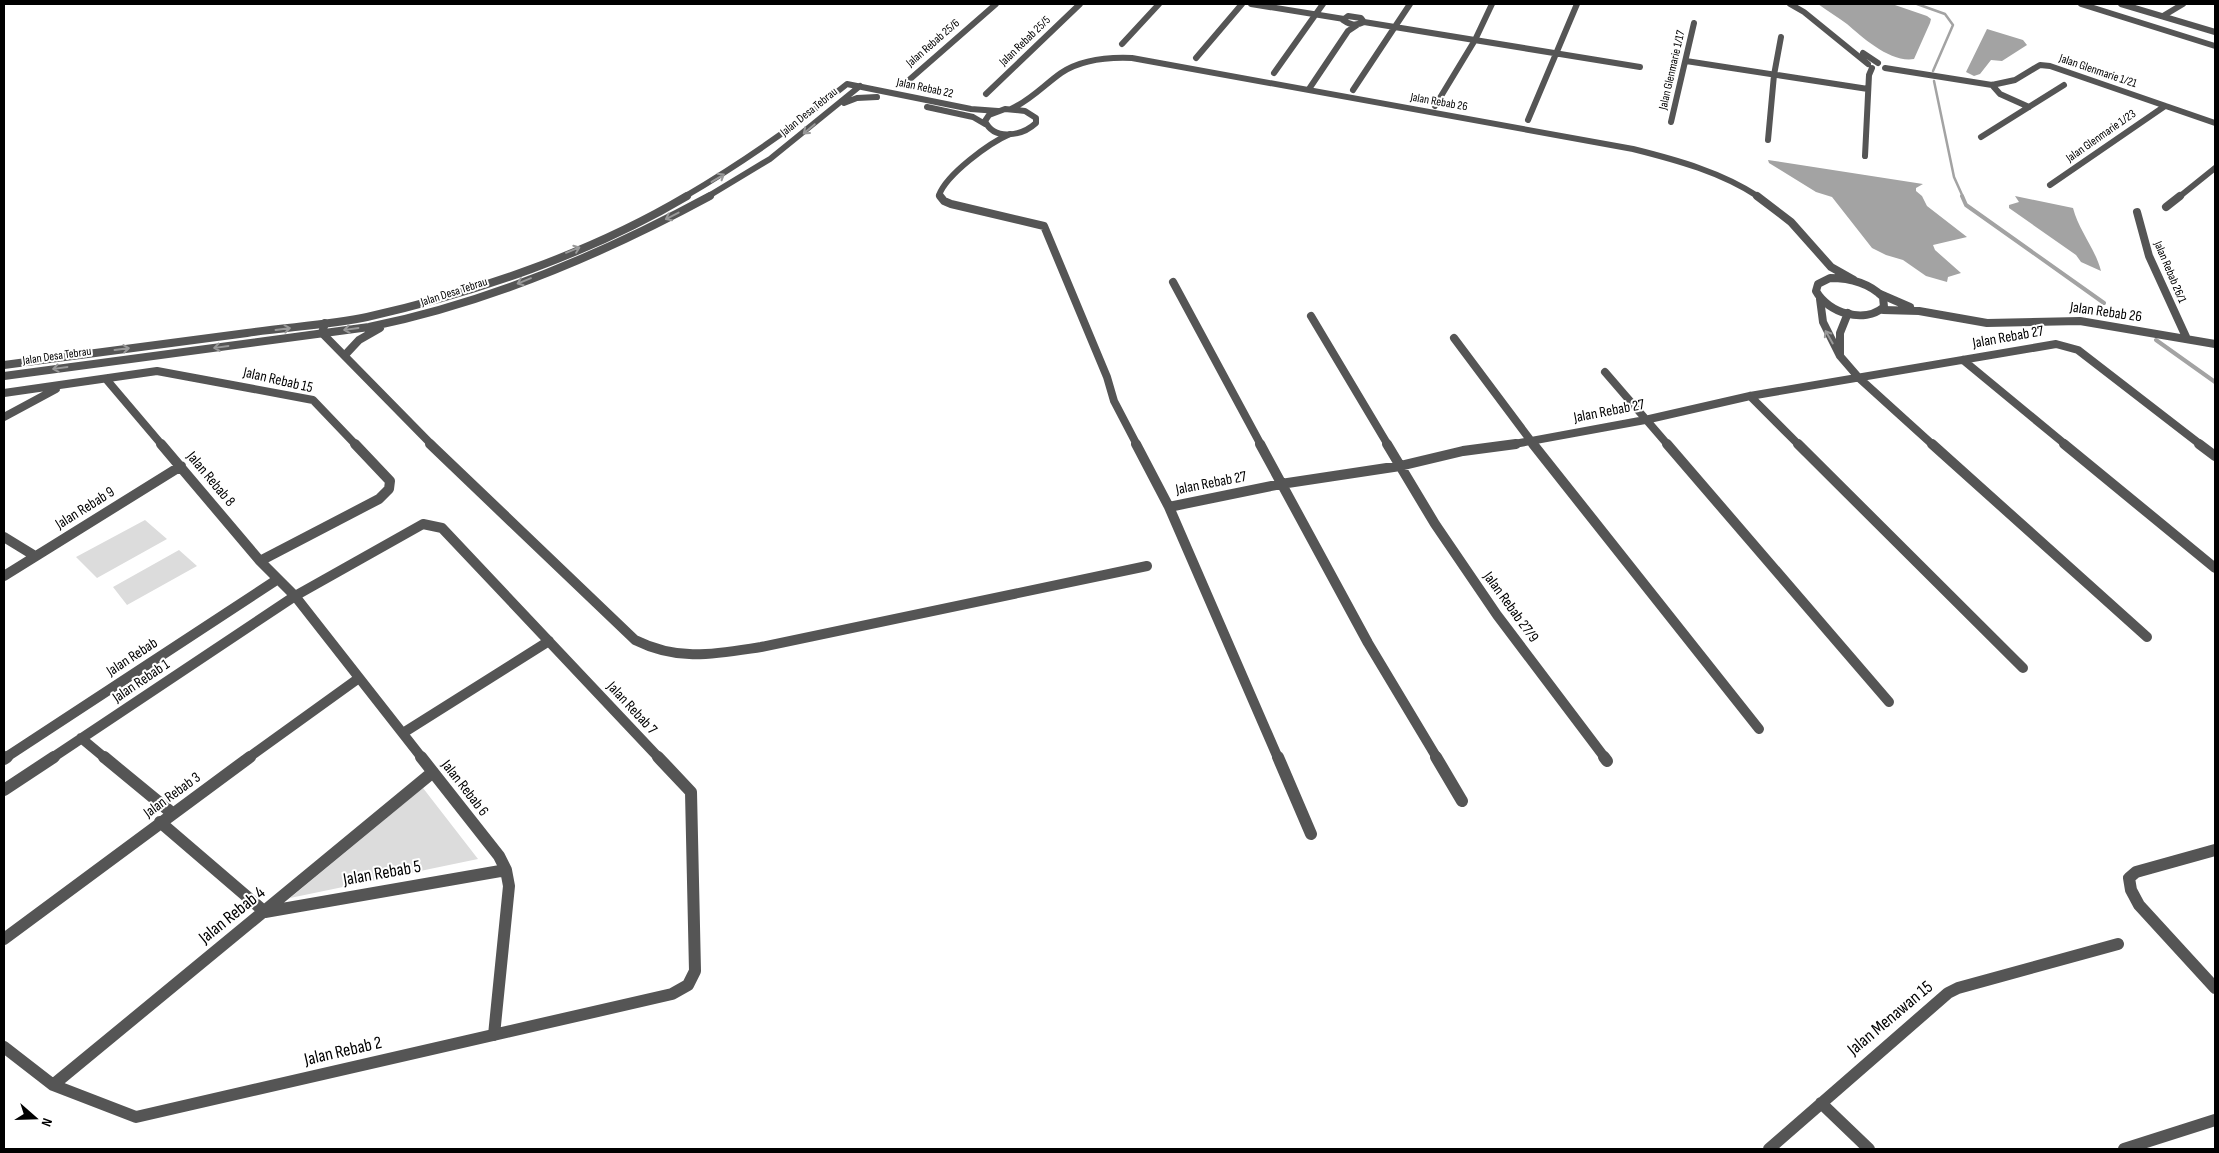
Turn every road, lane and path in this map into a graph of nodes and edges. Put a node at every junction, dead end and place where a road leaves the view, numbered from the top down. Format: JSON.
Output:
{"nodes":[{"id":1,"x":996,"y":4,"type":"edge"},
{"id":2,"x":1080,"y":4,"type":"edge"},
{"id":3,"x":1159,"y":4,"type":"edge"},
{"id":4,"x":1242,"y":4,"type":"edge"},
{"id":5,"x":1251,"y":4,"type":"edge"},
{"id":6,"x":1323,"y":4,"type":"edge"},
{"id":7,"x":1410,"y":4,"type":"edge"},
{"id":8,"x":1492,"y":4,"type":"edge"},
{"id":9,"x":1576,"y":4,"type":"edge"},
{"id":10,"x":1790,"y":4,"type":"edge"},
{"id":11,"x":1799,"y":4,"type":"edge"},
{"id":12,"x":2081,"y":4,"type":"edge"},
{"id":13,"x":2121,"y":4,"type":"edge"},
{"id":14,"x":2183,"y":4,"type":"edge"},
{"id":15,"x":1316,"y":14,"type":"junction"},
{"id":16,"x":2163,"y":16,"type":"junction"},
{"id":17,"x":1345,"y":21,"type":"junction"},
{"id":18,"x":1364,"y":22,"type":"junction"},
{"id":19,"x":1694,"y":23,"type":"dead end"},
{"id":20,"x":1820,"y":24,"type":"junction"},
{"id":21,"x":1827,"y":24,"type":"junction"},
{"id":22,"x":1357,"y":25,"type":"junction"},
{"id":23,"x":1396,"y":27,"type":"junction"},
{"id":24,"x":1348,"y":31,"type":"junction"},
{"id":25,"x":2215,"y":32,"type":"edge"},
{"id":26,"x":1841,"y":35,"type":"junction"},
{"id":27,"x":1834,"y":36,"type":"junction"},
{"id":28,"x":1781,"y":37,"type":"dead end"},
{"id":29,"x":1475,"y":40,"type":"junction"},
{"id":30,"x":1122,"y":44,"type":"dead end"},
{"id":31,"x":2215,"y":46,"type":"edge"},
{"id":32,"x":1557,"y":53,"type":"junction"},
{"id":33,"x":1196,"y":58,"type":"dead end"},
{"id":34,"x":1686,"y":61,"type":"junction"},
{"id":35,"x":1878,"y":63,"type":"junction"},
{"id":36,"x":1870,"y":66,"type":"junction"},
{"id":37,"x":1640,"y":67,"type":"dead end"},
{"id":38,"x":1885,"y":68,"type":"junction"},
{"id":39,"x":1274,"y":73,"type":"dead end"},
{"id":40,"x":1774,"y":75,"type":"junction"},
{"id":41,"x":909,"y":80,"type":"dead end"},
{"id":42,"x":1992,"y":85,"type":"junction"},
{"id":43,"x":2064,"y":85,"type":"dead end"},
{"id":44,"x":844,"y":86,"type":"joint"},
{"id":45,"x":857,"y":89,"type":"junction"},
{"id":46,"x":1309,"y":89,"type":"junction"},
{"id":47,"x":1868,"y":89,"type":"junction"},
{"id":48,"x":1353,"y":90,"type":"dead end"},
{"id":49,"x":1040,"y":92,"type":"junction"},
{"id":50,"x":986,"y":94,"type":"dead end"},
{"id":51,"x":877,"y":97,"type":"junction"},
{"id":52,"x":1435,"y":106,"type":"dead end"},
{"id":53,"x":2165,"y":106,"type":"junction"},
{"id":54,"x":2029,"y":107,"type":"junction"},
{"id":55,"x":834,"y":108,"type":"junction"},
{"id":56,"x":1011,"y":109,"type":"junction"},
{"id":57,"x":998,"y":111,"type":"junction"},
{"id":58,"x":1030,"y":113,"type":"junction"},
{"id":59,"x":1528,"y":120,"type":"dead end"},
{"id":60,"x":1672,"y":122,"type":"dead end"},
{"id":61,"x":2215,"y":123,"type":"edge"},
{"id":62,"x":987,"y":127,"type":"junction"},
{"id":63,"x":1010,"y":134,"type":"junction"},
{"id":64,"x":1981,"y":137,"type":"dead end"},
{"id":65,"x":1768,"y":140,"type":"dead end"},
{"id":66,"x":977,"y":154,"type":"junction"},
{"id":67,"x":1865,"y":156,"type":"dead end"},
{"id":68,"x":2215,"y":168,"type":"edge"},
{"id":69,"x":2050,"y":185,"type":"dead end"},
{"id":70,"x":2166,"y":207,"type":"dead end"},
{"id":71,"x":2137,"y":212,"type":"dead end"},
{"id":72,"x":1816,"y":250,"type":"junction"},
{"id":73,"x":1825,"y":280,"type":"junction"},
{"id":74,"x":1854,"y":280,"type":"junction"},
{"id":75,"x":1173,"y":282,"type":"dead end"},
{"id":76,"x":1880,"y":294,"type":"junction"},
{"id":77,"x":1820,"y":298,"type":"junction"},
{"id":78,"x":1882,"y":310,"type":"junction"},
{"id":79,"x":1848,"y":313,"type":"junction"},
{"id":80,"x":1933,"y":313,"type":"junction"},
{"id":81,"x":1311,"y":316,"type":"dead end"},
{"id":82,"x":395,"y":322,"type":"junction"},
{"id":83,"x":325,"y":323,"type":"junction"},
{"id":84,"x":322,"y":333,"type":"junction"},
{"id":85,"x":1454,"y":338,"type":"dead end"},
{"id":86,"x":2186,"y":339,"type":"junction"},
{"id":87,"x":2215,"y":344,"type":"edge"},
{"id":88,"x":345,"y":355,"type":"junction"},
{"id":89,"x":1840,"y":356,"type":"junction"},
{"id":90,"x":1963,"y":360,"type":"junction"},
{"id":91,"x":4,"y":365,"type":"edge"},
{"id":92,"x":1605,"y":372,"type":"dead end"},
{"id":93,"x":4,"y":376,"type":"edge"},
{"id":94,"x":1859,"y":378,"type":"junction"},
{"id":95,"x":106,"y":379,"type":"junction"},
{"id":96,"x":61,"y":386,"type":"junction"},
{"id":97,"x":4,"y":393,"type":"edge"},
{"id":98,"x":1750,"y":396,"type":"junction"},
{"id":99,"x":4,"y":417,"type":"edge"},
{"id":100,"x":1646,"y":420,"type":"junction"},
{"id":101,"x":1531,"y":441,"type":"junction"},
{"id":102,"x":2215,"y":456,"type":"edge"},
{"id":103,"x":181,"y":466,"type":"junction"},
{"id":104,"x":1400,"y":466,"type":"junction"},
{"id":105,"x":1281,"y":484,"type":"junction"},
{"id":106,"x":1169,"y":507,"type":"junction"},
{"id":107,"x":423,"y":524,"type":"joint"},
{"id":108,"x":4,"y":537,"type":"edge"},
{"id":109,"x":36,"y":556,"type":"junction"},
{"id":110,"x":260,"y":561,"type":"junction"},
{"id":111,"x":1147,"y":566,"type":"dead end"},
{"id":112,"x":2215,"y":568,"type":"edge"},
{"id":113,"x":4,"y":576,"type":"edge"},
{"id":114,"x":278,"y":579,"type":"junction"},
{"id":115,"x":295,"y":596,"type":"junction"},
{"id":116,"x":2147,"y":637,"type":"dead end"},
{"id":117,"x":549,"y":642,"type":"junction"},
{"id":118,"x":2023,"y":668,"type":"dead end"},
{"id":119,"x":359,"y":678,"type":"junction"},
{"id":120,"x":1889,"y":702,"type":"dead end"},
{"id":121,"x":1759,"y":729,"type":"dead end"},
{"id":122,"x":403,"y":733,"type":"junction"},
{"id":123,"x":82,"y":738,"type":"junction"},
{"id":124,"x":4,"y":759,"type":"edge"},
{"id":125,"x":1607,"y":761,"type":"dead end"},
{"id":126,"x":433,"y":772,"type":"junction"},
{"id":127,"x":4,"y":790,"type":"edge"},
{"id":128,"x":1462,"y":801,"type":"dead end"},
{"id":129,"x":172,"y":813,"type":"junction"},
{"id":130,"x":160,"y":822,"type":"junction"},
{"id":131,"x":1311,"y":834,"type":"dead end"},
{"id":132,"x":2215,"y":850,"type":"edge"},
{"id":133,"x":506,"y":870,"type":"junction"},
{"id":134,"x":265,"y":912,"type":"junction"},
{"id":135,"x":4,"y":939,"type":"edge"},
{"id":136,"x":2118,"y":944,"type":"dead end"},
{"id":137,"x":695,"y":971,"type":"joint"},
{"id":138,"x":2215,"y":988,"type":"edge"},
{"id":139,"x":494,"y":1035,"type":"junction"},
{"id":140,"x":4,"y":1047,"type":"edge"},
{"id":141,"x":53,"y":1085,"type":"junction"},
{"id":142,"x":1821,"y":1103,"type":"junction"},
{"id":143,"x":2215,"y":1120,"type":"edge"},
{"id":144,"x":1769,"y":1149,"type":"edge"},
{"id":145,"x":1869,"y":1149,"type":"edge"},
{"id":146,"x":2124,"y":1149,"type":"edge"}],
"edges":[{"from":1,"to":41,"type":"street","name":"Jalan Rebab 25/6"},
{"from":2,"to":50,"type":"street","name":"Jalan Rebab 25/5"},
{"from":3,"to":30,"type":"street"},
{"from":4,"to":33,"type":"street"},
{"from":5,"to":15,"type":"street"},
{"from":6,"to":15,"type":"street"},
{"from":7,"to":23,"type":"street"},
{"from":8,"to":29,"type":"street"},
{"from":9,"to":32,"type":"street"},
{"from":10,"to":20,"type":"street"},
{"from":11,"to":21,"type":"street"},
{"from":12,"to":31,"type":"street"},
{"from":13,"to":16,"type":"street"},
{"from":14,"to":16,"type":"street"},
{"from":15,"to":17,"type":"street"},
{"from":15,"to":39,"type":"street"},
{"from":16,"to":25,"type":"street"},
{"from":17,"to":18,"type":"street"},
{"from":17,"to":22,"type":"street"},
{"from":17,"to":24,"type":"street"},
{"from":18,"to":22,"type":"street"},
{"from":18,"to":23,"type":"street"},
{"from":19,"to":34,"type":"street","name":"Jalan Glenmarie 1/17"},
{"from":20,"to":21,"type":"street"},
{"from":20,"to":27,"type":"street"},
{"from":21,"to":26,"type":"street"},
{"from":22,"to":24,"type":"street"},
{"from":23,"to":29,"type":"street"},
{"from":23,"to":48,"type":"street"},
{"from":24,"to":46,"type":"street"},
{"from":26,"to":27,"type":"street"},
{"from":26,"to":35,"type":"street"},
{"from":27,"to":36,"type":"street"},
{"from":28,"to":40,"type":"street"},
{"from":29,"to":32,"type":"street"},
{"from":29,"to":52,"type":"street"},
{"from":32,"to":37,"type":"street"},
{"from":32,"to":59,"type":"street"},
{"from":34,"to":40,"type":"street"},
{"from":34,"to":60,"type":"street","name":"Jalan Glenmarie 1/17"},
{"from":35,"to":36,"type":"street"},
{"from":35,"to":38,"type":"street"},
{"from":36,"to":38,"type":"street","name":"Jalan Glenmarie 1/21"},
{"from":36,"to":47,"type":"street"},
{"from":38,"to":42,"type":"street","name":"Jalan Glenmarie 1/21"},
{"from":40,"to":47,"type":"street"},
{"from":40,"to":65,"type":"street"},
{"from":42,"to":53,"type":"street","name":"Jalan Glenmarie 1/21"},
{"from":42,"to":54,"type":"street"},
{"from":43,"to":54,"type":"street"},
{"from":44,"to":45,"type":"street","name":"Jalan Rebab 22"},
{"from":83,"to":44,"type":"street","name":"Jalan Desa Tebrau","one_way":true},
{"from":45,"to":51,"type":"street","name":"Jalan Rebab 22"},
{"from":45,"to":55,"type":"street","name":"Jalan Desa Tebrau"},
{"from":45,"to":57,"type":"street","name":"Jalan Rebab 22"},
{"from":46,"to":49,"type":"street","name":"Jalan Rebab 26"},
{"from":46,"to":72,"type":"street","name":"Jalan Rebab 26"},
{"from":47,"to":67,"type":"street"},
{"from":49,"to":56,"type":"street","name":"Jalan Rebab 26"},
{"from":49,"to":58,"type":"street","name":"Jalan Rebab 26"},
{"from":51,"to":55,"type":"street"},
{"from":51,"to":62,"type":"street","name":"Jalan Rebab 22"},
{"from":53,"to":61,"type":"street","name":"Jalan Glenmarie 1/21"},
{"from":53,"to":69,"type":"street","name":"Jalan Glenmarie 1/23"},
{"from":54,"to":64,"type":"street"},
{"from":55,"to":82,"type":"street","name":"Jalan Desa Tebrau","one_way":true},
{"from":56,"to":57,"type":"street","name":"Jalan Rebab 22"},
{"from":56,"to":58,"type":"street"},
{"from":57,"to":62,"type":"street"},
{"from":58,"to":63,"type":"street","name":"Jalan Rebab 26"},
{"from":62,"to":63,"type":"street","name":"Jalan Rebab 22"},
{"from":62,"to":66,"type":"street"},
{"from":63,"to":66,"type":"street"},
{"from":66,"to":106,"type":"street"},
{"from":68,"to":70,"type":"street"},
{"from":71,"to":86,"type":"street","name":"Jalan Rebab 26/1"},
{"from":72,"to":73,"type":"street"},
{"from":72,"to":74,"type":"street"},
{"from":73,"to":74,"type":"street"},
{"from":73,"to":77,"type":"street"},
{"from":74,"to":76,"type":"street"},
{"from":75,"to":105,"type":"street"},
{"from":76,"to":78,"type":"street"},
{"from":76,"to":80,"type":"street"},
{"from":77,"to":79,"type":"street"},
{"from":89,"to":77,"type":"street","one_way":true},
{"from":78,"to":79,"type":"street"},
{"from":78,"to":80,"type":"street"},
{"from":79,"to":89,"type":"street"},
{"from":80,"to":86,"type":"street","name":"Jalan Rebab 26"},
{"from":81,"to":104,"type":"street","name":"Jalan Rebab 27/9"},
{"from":82,"to":84,"type":"street","name":"Jalan Desa Tebrau","one_way":true},
{"from":82,"to":88,"type":"street"},
{"from":83,"to":84,"type":"street"},
{"from":91,"to":83,"type":"street","name":"Jalan Desa Tebrau","one_way":true},
{"from":84,"to":88,"type":"street"},
{"from":84,"to":93,"type":"street","name":"Jalan Desa Tebrau","one_way":true},
{"from":85,"to":101,"type":"street"},
{"from":86,"to":87,"type":"street","name":"Jalan Rebab 26"},
{"from":88,"to":111,"type":"street"},
{"from":89,"to":94,"type":"street"},
{"from":90,"to":94,"type":"street","name":"Jalan Rebab 27"},
{"from":90,"to":102,"type":"street","name":"Jalan Rebab 27"},
{"from":90,"to":112,"type":"street"},
{"from":92,"to":100,"type":"street"},
{"from":94,"to":98,"type":"street","name":"Jalan Rebab 27"},
{"from":94,"to":116,"type":"street"},
{"from":95,"to":96,"type":"street","name":"Jalan Rebab 15"},
{"from":95,"to":103,"type":"street","name":"Jalan Rebab 8"},
{"from":95,"to":110,"type":"street","name":"Jalan Rebab 15"},
{"from":96,"to":97,"type":"street","name":"Jalan Rebab 15"},
{"from":96,"to":99,"type":"street"},
{"from":98,"to":100,"type":"street","name":"Jalan Rebab 27"},
{"from":98,"to":118,"type":"street"},
{"from":100,"to":101,"type":"street","name":"Jalan Rebab 27"},
{"from":100,"to":120,"type":"street"},
{"from":101,"to":104,"type":"street","name":"Jalan Rebab 27"},
{"from":101,"to":121,"type":"street"},
{"from":103,"to":109,"type":"street","name":"Jalan Rebab 9"},
{"from":103,"to":110,"type":"street","name":"Jalan Rebab 8"},
{"from":104,"to":105,"type":"street","name":"Jalan Rebab 27"},
{"from":104,"to":125,"type":"street","name":"Jalan Rebab 27/9"},
{"from":105,"to":106,"type":"street","name":"Jalan Rebab 27"},
{"from":105,"to":128,"type":"street"},
{"from":106,"to":131,"type":"street"},
{"from":107,"to":115,"type":"street","name":"Jalan Rebab 1"},
{"from":107,"to":117,"type":"street","name":"Jalan Rebab 7"},
{"from":108,"to":109,"type":"street"},
{"from":109,"to":113,"type":"street","name":"Jalan Rebab 9"},
{"from":110,"to":114,"type":"street","name":"Jalan Rebab 8"},
{"from":114,"to":115,"type":"street","name":"Jalan Rebab 8"},
{"from":114,"to":124,"type":"street","name":"Jalan Rebab"},
{"from":115,"to":119,"type":"street","name":"Jalan Rebab 6"},
{"from":115,"to":123,"type":"street","name":"Jalan Rebab 1"},
{"from":117,"to":122,"type":"street"},
{"from":117,"to":137,"type":"street","name":"Jalan Rebab 7"},
{"from":119,"to":122,"type":"street","name":"Jalan Rebab 6"},
{"from":119,"to":129,"type":"street","name":"Jalan Rebab 3"},
{"from":122,"to":126,"type":"street","name":"Jalan Rebab 6"},
{"from":123,"to":127,"type":"street","name":"Jalan Rebab 1"},
{"from":123,"to":129,"type":"street"},
{"from":126,"to":133,"type":"street","name":"Jalan Rebab 6"},
{"from":126,"to":134,"type":"street","name":"Jalan Rebab 4"},
{"from":129,"to":130,"type":"street","name":"Jalan Rebab 3"},
{"from":130,"to":134,"type":"street"},
{"from":130,"to":135,"type":"street","name":"Jalan Rebab 3"},
{"from":132,"to":138,"type":"street"},
{"from":133,"to":134,"type":"street","name":"Jalan Rebab 5"},
{"from":133,"to":139,"type":"street","name":"Jalan Rebab 6"},
{"from":134,"to":141,"type":"street","name":"Jalan Rebab 4"},
{"from":136,"to":142,"type":"street","name":"Jalan Menawan 15"},
{"from":137,"to":139,"type":"street","name":"Jalan Rebab 2"},
{"from":139,"to":141,"type":"street","name":"Jalan Rebab 2"},
{"from":140,"to":141,"type":"street","name":"Jalan Rebab 2"},
{"from":142,"to":144,"type":"street","name":"Jalan Menawan 15"},
{"from":142,"to":145,"type":"street"},
{"from":143,"to":146,"type":"street"}]}
